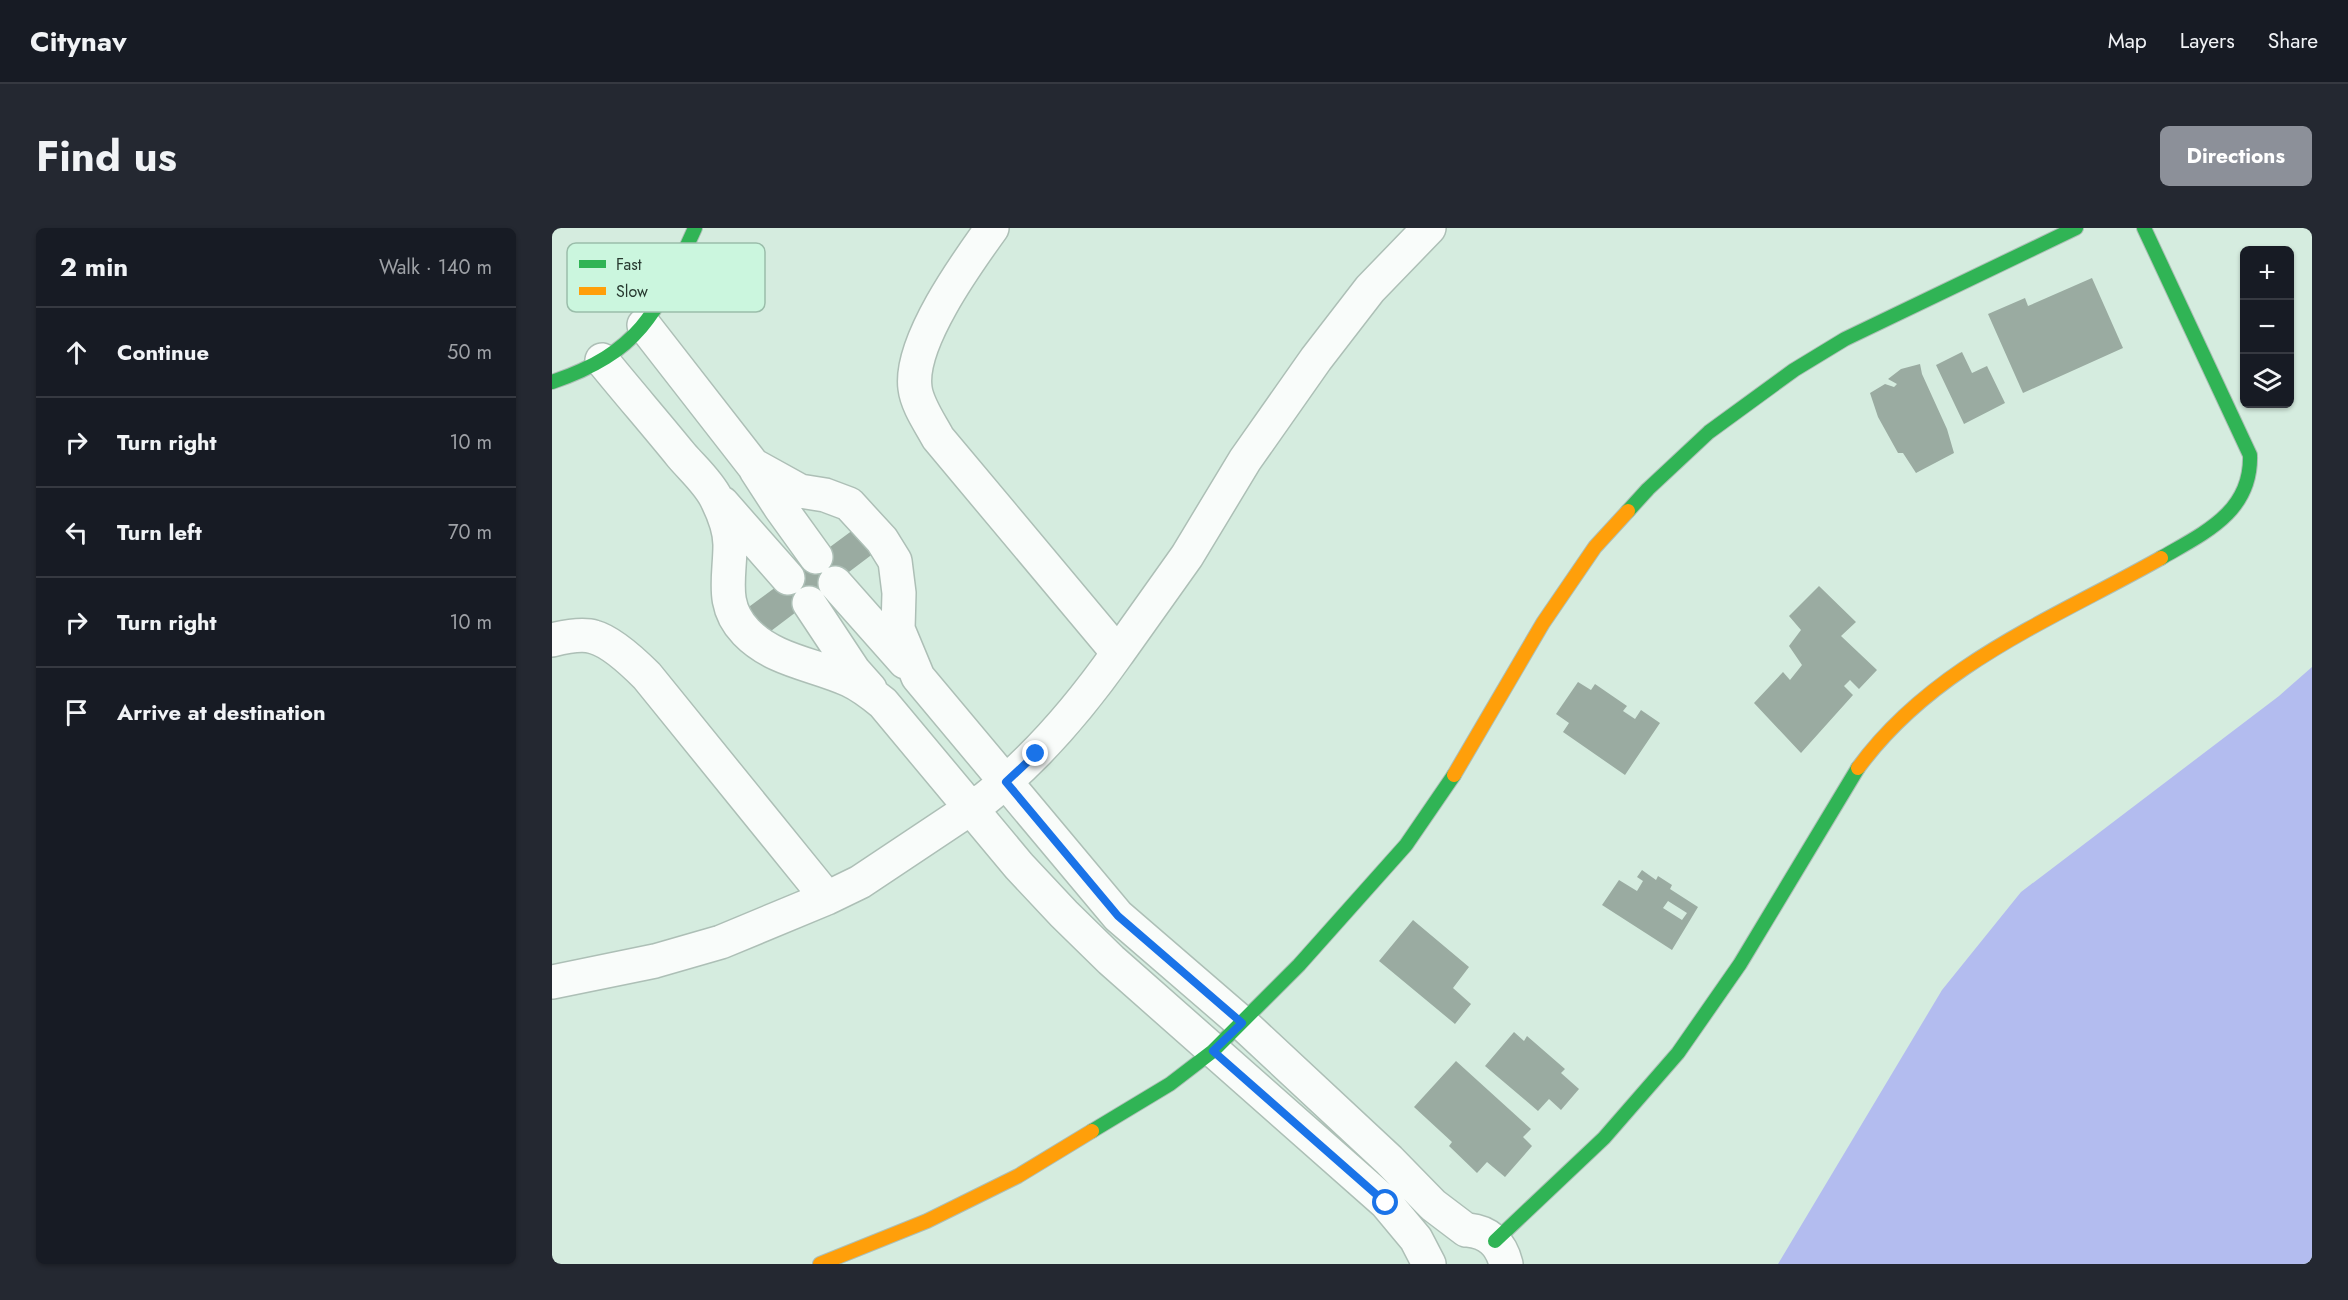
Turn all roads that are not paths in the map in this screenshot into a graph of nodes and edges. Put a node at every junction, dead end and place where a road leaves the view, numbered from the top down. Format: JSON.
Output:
{"nodes":[{"id":1,"x":695,"y":228,"type":"edge"},
{"id":2,"x":992,"y":228,"type":"edge"},
{"id":3,"x":1429,"y":228,"type":"edge"},
{"id":4,"x":2076,"y":228,"type":"edge"},
{"id":5,"x":2144,"y":228,"type":"edge"},
{"id":6,"x":688,"y":243,"type":"edge"},
{"id":7,"x":652,"y":312,"type":"edge"},
{"id":8,"x":645,"y":325,"type":"junction"},
{"id":9,"x":602,"y":360,"type":"junction"},
{"id":10,"x":552,"y":382,"type":"edge"},
{"id":11,"x":790,"y":499,"type":"junction"},
{"id":12,"x":739,"y":539,"type":"junction"},
{"id":13,"x":788,"y":578,"type":"dead end"},
{"id":14,"x":809,"y":603,"type":"dead end"},
{"id":15,"x":892,"y":635,"type":"junction"},
{"id":16,"x":552,"y":640,"type":"edge"},
{"id":17,"x":1118,"y":653,"type":"junction"},
{"id":18,"x":850,"y":675,"type":"junction"},
{"id":19,"x":1006,"y":782,"type":"junction"},
{"id":20,"x":972,"y":807,"type":"junction"},
{"id":21,"x":827,"y":898,"type":"junction"},
{"id":22,"x":552,"y":982,"type":"edge"},
{"id":23,"x":1242,"y":1023,"type":"junction"},
{"id":24,"x":1213,"y":1051,"type":"junction"},
{"id":25,"x":1489,"y":1245,"type":"edge"},
{"id":26,"x":820,"y":1264,"type":"edge"},
{"id":27,"x":1430,"y":1264,"type":"edge"}],
"edges":[{"from":1,"to":6,"type":"main road"},
{"from":2,"to":17,"type":"street"},
{"from":3,"to":17,"type":"street"},
{"from":4,"to":23,"type":"main road"},
{"from":5,"to":25,"type":"main road"},
{"from":7,"to":8,"type":"main road"},
{"from":8,"to":9,"type":"main road"},
{"from":8,"to":11,"type":"street"},
{"from":9,"to":10,"type":"main road"},
{"from":9,"to":12,"type":"street"},
{"from":11,"to":12,"type":"street"},
{"from":11,"to":15,"type":"street"},
{"from":11,"to":15,"type":"street"},
{"from":12,"to":13,"type":"street"},
{"from":12,"to":18,"type":"street"},
{"from":14,"to":18,"type":"street"},
{"from":15,"to":18,"type":"street"},
{"from":15,"to":19,"type":"street"},
{"from":16,"to":21,"type":"street"},
{"from":17,"to":19,"type":"street"},
{"from":18,"to":20,"type":"street"},
{"from":19,"to":20,"type":"street"},
{"from":19,"to":23,"type":"street"},
{"from":20,"to":21,"type":"street"},
{"from":20,"to":24,"type":"street"},
{"from":21,"to":22,"type":"street"},
{"from":23,"to":24,"type":"main road"},
{"from":23,"to":25,"type":"street"},
{"from":24,"to":26,"type":"main road"},
{"from":24,"to":27,"type":"street"},
{"from":25,"to":27,"type":"street"}]}
